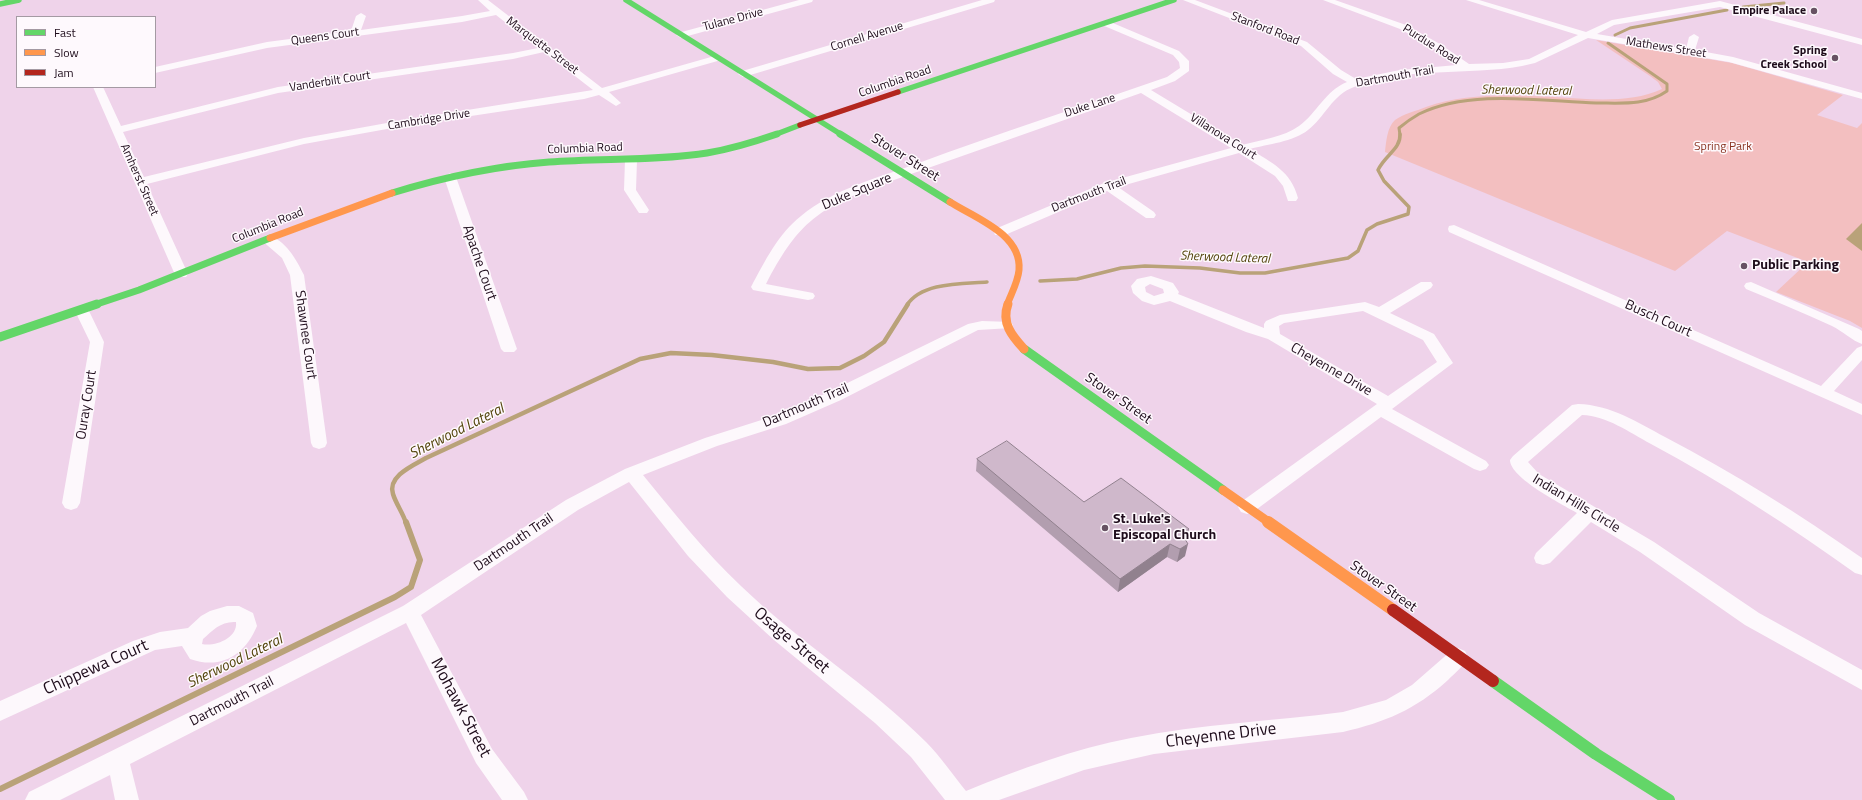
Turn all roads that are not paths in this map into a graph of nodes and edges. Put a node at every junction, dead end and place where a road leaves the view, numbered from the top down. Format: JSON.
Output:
{"nodes":[{"id":1,"x":19,"y":0,"type":"edge"},
{"id":2,"x":482,"y":0,"type":"edge"},
{"id":3,"x":628,"y":0,"type":"edge"},
{"id":4,"x":809,"y":0,"type":"edge"},
{"id":5,"x":991,"y":0,"type":"edge"},
{"id":6,"x":1174,"y":0,"type":"edge"},
{"id":7,"x":1187,"y":0,"type":"edge"},
{"id":8,"x":1327,"y":0,"type":"edge"},
{"id":9,"x":1470,"y":0,"type":"edge"},
{"id":10,"x":1494,"y":0,"type":"edge"},
{"id":11,"x":0,"y":4,"type":"edge"},
{"id":12,"x":1484,"y":4,"type":"junction"},
{"id":13,"x":497,"y":12,"type":"junction"},
{"id":14,"x":361,"y":16,"type":"dead end"},
{"id":15,"x":1105,"y":23,"type":"junction"},
{"id":16,"x":355,"y":32,"type":"junction"},
{"id":17,"x":681,"y":35,"type":"junction"},
{"id":18,"x":1587,"y":35,"type":"junction"},
{"id":19,"x":1694,"y":37,"type":"dead end"},
{"id":20,"x":1862,"y":42,"type":"edge"},
{"id":21,"x":545,"y":49,"type":"junction"},
{"id":22,"x":1690,"y":51,"type":"junction"},
{"id":23,"x":718,"y":58,"type":"junction"},
{"id":24,"x":1466,"y":68,"type":"junction"},
{"id":25,"x":156,"y":70,"type":"edge"},
{"id":26,"x":743,"y":74,"type":"junction"},
{"id":27,"x":1356,"y":83,"type":"junction"},
{"id":28,"x":98,"y":88,"type":"edge"},
{"id":29,"x":1142,"y":89,"type":"junction"},
{"id":30,"x":602,"y":92,"type":"junction"},
{"id":31,"x":1862,"y":96,"type":"edge"},
{"id":32,"x":616,"y":103,"type":"dead end"},
{"id":33,"x":818,"y":121,"type":"junction"},
{"id":34,"x":117,"y":130,"type":"junction"},
{"id":35,"x":1241,"y":148,"type":"junction"},
{"id":36,"x":631,"y":160,"type":"junction"},
{"id":37,"x":902,"y":173,"type":"junction"},
{"id":38,"x":450,"y":177,"type":"junction"},
{"id":39,"x":140,"y":182,"type":"junction"},
{"id":40,"x":1108,"y":186,"type":"junction"},
{"id":41,"x":1292,"y":198,"type":"dead end"},
{"id":42,"x":643,"y":210,"type":"dead end"},
{"id":43,"x":1150,"y":215,"type":"dead end"},
{"id":44,"x":1454,"y":229,"type":"dead end"},
{"id":45,"x":1000,"y":232,"type":"junction"},
{"id":46,"x":267,"y":239,"type":"junction"},
{"id":47,"x":181,"y":274,"type":"junction"},
{"id":48,"x":1426,"y":285,"type":"dead end"},
{"id":49,"x":1751,"y":286,"type":"dead end"},
{"id":50,"x":808,"y":296,"type":"dead end"},
{"id":51,"x":1170,"y":296,"type":"dead end"},
{"id":52,"x":82,"y":311,"type":"junction"},
{"id":53,"x":1379,"y":313,"type":"junction"},
{"id":54,"x":1006,"y":325,"type":"junction"},
{"id":55,"x":1273,"y":336,"type":"junction"},
{"id":56,"x":0,"y":337,"type":"edge"},
{"id":57,"x":1862,"y":339,"type":"edge"},
{"id":58,"x":509,"y":349,"type":"dead end"},
{"id":59,"x":1862,"y":351,"type":"edge"},
{"id":60,"x":1823,"y":393,"type":"junction"},
{"id":61,"x":1385,"y":407,"type":"junction"},
{"id":62,"x":1862,"y":410,"type":"edge"},
{"id":63,"x":319,"y":443,"type":"dead end"},
{"id":64,"x":1480,"y":465,"type":"dead end"},
{"id":65,"x":631,"y":473,"type":"junction"},
{"id":66,"x":71,"y":503,"type":"dead end"},
{"id":67,"x":1247,"y":508,"type":"junction"},
{"id":68,"x":1590,"y":511,"type":"junction"},
{"id":69,"x":1543,"y":558,"type":"dead end"},
{"id":70,"x":1862,"y":568,"type":"edge"},
{"id":71,"x":410,"y":612,"type":"junction"},
{"id":72,"x":195,"y":634,"type":"dead end"},
{"id":73,"x":1458,"y":657,"type":"junction"},
{"id":74,"x":1862,"y":681,"type":"edge"},
{"id":75,"x":0,"y":710,"type":"edge"},
{"id":76,"x":118,"y":759,"type":"junction"},
{"id":77,"x":37,"y":800,"type":"edge"},
{"id":78,"x":127,"y":800,"type":"edge"},
{"id":79,"x":516,"y":800,"type":"edge"},
{"id":80,"x":959,"y":800,"type":"edge"},
{"id":81,"x":972,"y":800,"type":"edge"},
{"id":82,"x":1669,"y":800,"type":"edge"}],
"edges":[{"from":1,"to":11,"type":"street"},
{"from":2,"to":13,"type":"street","name":"Marquette Street"},
{"from":3,"to":17,"type":"street","name":"Stover Street"},
{"from":4,"to":17,"type":"street","name":"Tulane Drive"},
{"from":5,"to":26,"type":"street","name":"Cornell Avenue"},
{"from":6,"to":15,"type":"street","name":"Columbia Road"},
{"from":7,"to":27,"type":"street","name":"Stanford Road"},
{"from":8,"to":24,"type":"street","name":"Purdue Road"},
{"from":9,"to":12,"type":"street","name":"Mathews Street"},
{"from":10,"to":12,"type":"street"},
{"from":12,"to":18,"type":"street","name":"Mathews Street"},
{"from":13,"to":16,"type":"street","name":"Queens Court"},
{"from":13,"to":21,"type":"street","name":"Marquette Street"},
{"from":14,"to":16,"type":"street"},
{"from":15,"to":29,"type":"street","name":"Duke Lane"},
{"from":15,"to":33,"type":"street","name":"Columbia Road"},
{"from":16,"to":25,"type":"street","name":"Queens Court"},
{"from":17,"to":23,"type":"street","name":"Stover Street"},
{"from":18,"to":20,"type":"street","name":"Dartmouth Trail"},
{"from":18,"to":22,"type":"street","name":"Mathews Street"},
{"from":18,"to":24,"type":"street","name":"Dartmouth Trail"},
{"from":19,"to":22,"type":"street"},
{"from":21,"to":30,"type":"street","name":"Marquette Street"},
{"from":21,"to":34,"type":"street","name":"Vanderbilt Court"},
{"from":22,"to":31,"type":"street","name":"Mathews Street"},
{"from":23,"to":26,"type":"street","name":"Stover Street"},
{"from":23,"to":30,"type":"street","name":"Cambridge Drive"},
{"from":24,"to":27,"type":"street","name":"Dartmouth Trail"},
{"from":26,"to":33,"type":"street","name":"Stover Street"},
{"from":27,"to":35,"type":"street","name":"Dartmouth Trail"},
{"from":28,"to":34,"type":"street","name":"Amherst Street"},
{"from":29,"to":35,"type":"street","name":"Villanova Court"},
{"from":29,"to":37,"type":"street","name":"Duke Lane"},
{"from":30,"to":32,"type":"street","name":"Marquette Street"},
{"from":30,"to":39,"type":"street","name":"Cambridge Drive"},
{"from":33,"to":36,"type":"street","name":"Columbia Road"},
{"from":33,"to":37,"type":"street","name":"Stover Street"},
{"from":34,"to":39,"type":"street","name":"Amherst Street"},
{"from":35,"to":40,"type":"street","name":"Dartmouth Trail"},
{"from":35,"to":41,"type":"street","name":"Villanova Court"},
{"from":36,"to":38,"type":"street","name":"Columbia Road"},
{"from":36,"to":42,"type":"street"},
{"from":37,"to":45,"type":"street","name":"Stover Street"},
{"from":37,"to":50,"type":"street","name":"Duke Square"},
{"from":38,"to":46,"type":"street","name":"Columbia Road"},
{"from":38,"to":58,"type":"street","name":"Apache Court"},
{"from":39,"to":47,"type":"street","name":"Amherst Street"},
{"from":40,"to":43,"type":"street"},
{"from":40,"to":45,"type":"street","name":"Dartmouth Trail"},
{"from":44,"to":60,"type":"street","name":"Busch Court"},
{"from":45,"to":54,"type":"street","name":"Stover Street"},
{"from":46,"to":47,"type":"street","name":"Columbia Road"},
{"from":46,"to":63,"type":"street","name":"Shawnee Court"},
{"from":47,"to":52,"type":"street","name":"Columbia Road"},
{"from":48,"to":53,"type":"street"},
{"from":49,"to":57,"type":"street"},
{"from":51,"to":55,"type":"street","name":"Cheyenne Drive"},
{"from":52,"to":56,"type":"street","name":"Columbia Road"},
{"from":52,"to":66,"type":"street","name":"Ouray Court"},
{"from":53,"to":55,"type":"street","name":"Cheyenne Drive"},
{"from":53,"to":61,"type":"street","name":"Cheyenne Drive"},
{"from":54,"to":65,"type":"street","name":"Dartmouth Trail"},
{"from":54,"to":67,"type":"street","name":"Stover Street"},
{"from":55,"to":61,"type":"street","name":"Cheyenne Drive"},
{"from":59,"to":60,"type":"street"},
{"from":60,"to":62,"type":"street","name":"Busch Court"},
{"from":61,"to":64,"type":"street","name":"Cheyenne Drive"},
{"from":61,"to":67,"type":"street","name":"Cheyenne Drive"},
{"from":65,"to":71,"type":"street","name":"Dartmouth Trail"},
{"from":65,"to":80,"type":"street","name":"Osage Street"},
{"from":67,"to":73,"type":"street","name":"Stover Street"},
{"from":68,"to":69,"type":"street"},
{"from":68,"to":70,"type":"street","name":"Indian Hills Circle"},
{"from":68,"to":74,"type":"street","name":"Indian Hills Circle"},
{"from":71,"to":76,"type":"street","name":"Dartmouth Trail"},
{"from":71,"to":79,"type":"street","name":"Mohawk Street"},
{"from":72,"to":75,"type":"street","name":"Chippewa Court"},
{"from":73,"to":81,"type":"street","name":"Cheyenne Drive"},
{"from":73,"to":82,"type":"street","name":"Stover Street"},
{"from":76,"to":77,"type":"street","name":"Dartmouth Trail"},
{"from":76,"to":78,"type":"street"}]}
